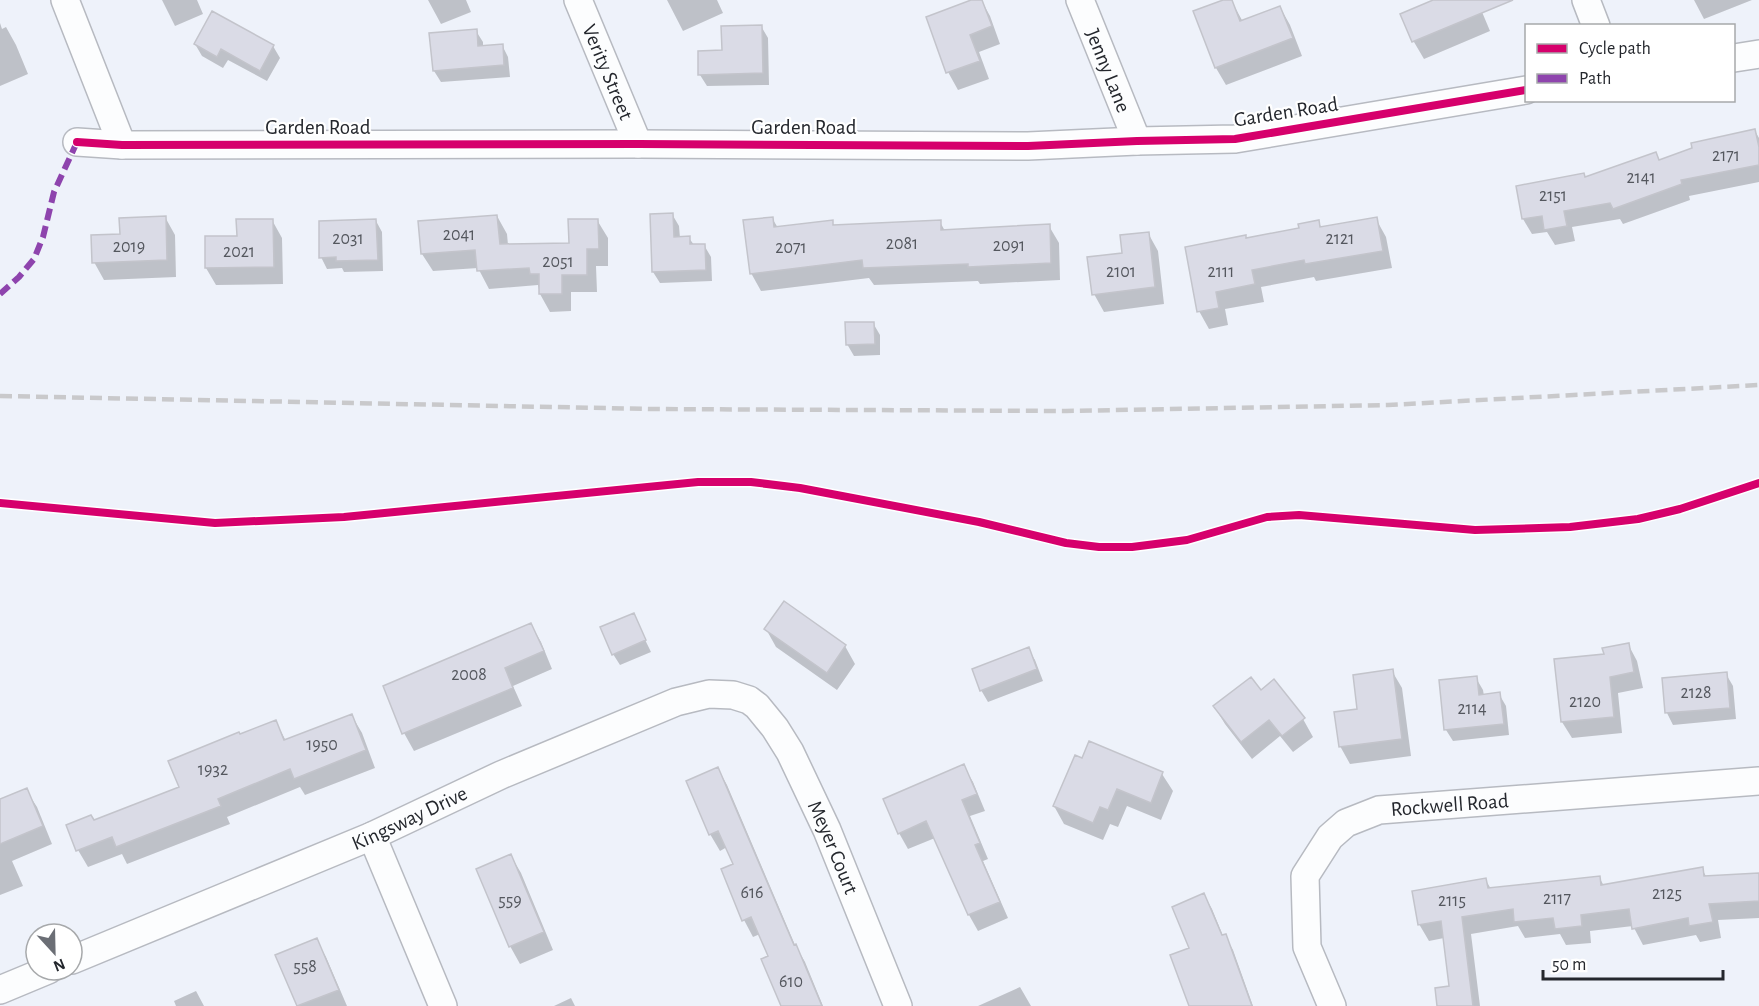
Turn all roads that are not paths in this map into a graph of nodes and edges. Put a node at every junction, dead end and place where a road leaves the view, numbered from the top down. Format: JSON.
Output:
{"nodes":[{"id":1,"x":65,"y":0,"type":"edge"},
{"id":2,"x":578,"y":0,"type":"edge"},
{"id":3,"x":1080,"y":0,"type":"edge"},
{"id":4,"x":1586,"y":0,"type":"edge"},
{"id":5,"x":1595,"y":24,"type":"edge"},
{"id":6,"x":1759,"y":54,"type":"edge"},
{"id":7,"x":1735,"y":58,"type":"edge"},
{"id":8,"x":1525,"y":90,"type":"edge"},
{"id":9,"x":1137,"y":141,"type":"junction"},
{"id":10,"x":77,"y":142,"type":"dead end"},
{"id":11,"x":638,"y":144,"type":"junction"},
{"id":12,"x":123,"y":145,"type":"junction"},
{"id":13,"x":749,"y":700,"type":"joint"},
{"id":14,"x":1759,"y":781,"type":"edge"},
{"id":15,"x":372,"y":836,"type":"junction"},
{"id":16,"x":84,"y":955,"type":"edge"},
{"id":17,"x":24,"y":980,"type":"edge"},
{"id":18,"x":0,"y":990,"type":"edge"},
{"id":19,"x":443,"y":1006,"type":"edge"},
{"id":20,"x":898,"y":1006,"type":"edge"},
{"id":21,"x":1332,"y":1006,"type":"edge"}],
"edges":[{"from":1,"to":12,"type":"street"},
{"from":2,"to":11,"type":"street","name":"Verity Street"},
{"from":3,"to":9,"type":"street","name":"Jenny Lane"},
{"from":4,"to":5,"type":"street"},
{"from":6,"to":7,"type":"street"},
{"from":8,"to":9,"type":"street","name":"Garden Road"},
{"from":9,"to":11,"type":"street","name":"Garden Road"},
{"from":10,"to":12,"type":"street","name":"Garden Road"},
{"from":11,"to":12,"type":"street","name":"Garden Road"},
{"from":13,"to":15,"type":"street","name":"Kingsway Drive"},
{"from":13,"to":20,"type":"street","name":"Meyer Court"},
{"from":14,"to":21,"type":"street","name":"Rockwell Road"},
{"from":15,"to":16,"type":"street","name":"Kingsway Drive"},
{"from":15,"to":19,"type":"street"},
{"from":17,"to":18,"type":"street"}]}
